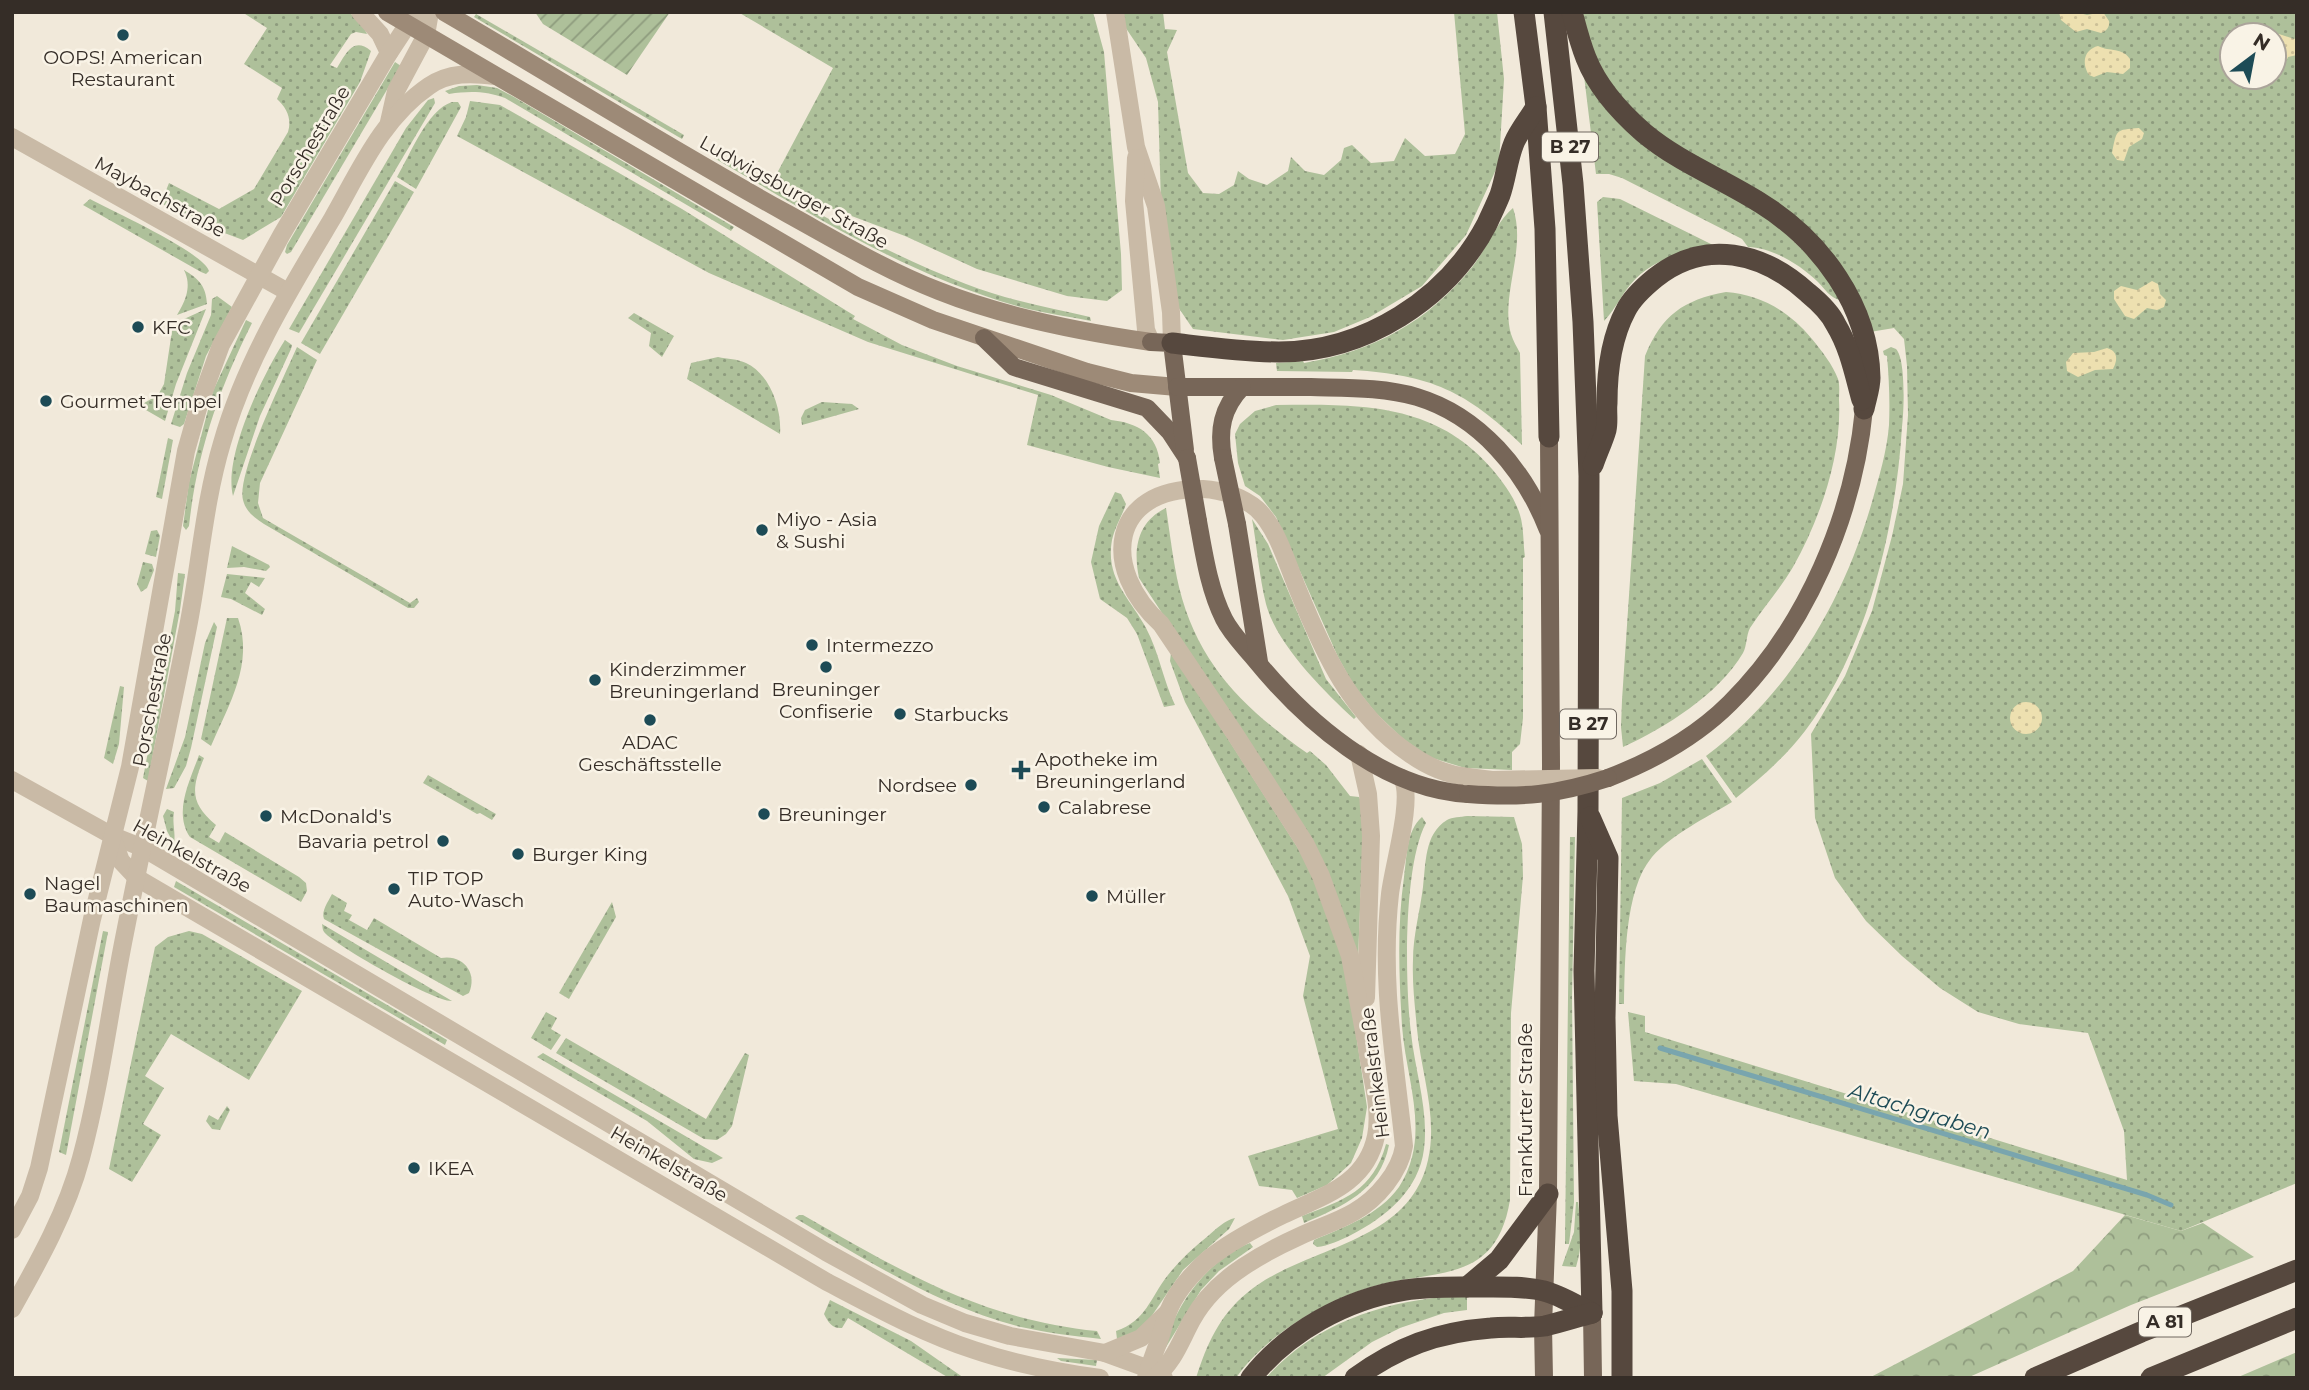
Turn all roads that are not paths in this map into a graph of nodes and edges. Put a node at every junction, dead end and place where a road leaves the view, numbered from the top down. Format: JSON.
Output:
{"nodes":[{"id":1,"x":360,"y":12,"type":"edge"},
{"id":2,"x":387,"y":12,"type":"edge"},
{"id":3,"x":422,"y":12,"type":"edge"},
{"id":4,"x":430,"y":12,"type":"edge"},
{"id":5,"x":444,"y":12,"type":"edge"},
{"id":6,"x":1115,"y":12,"type":"edge"},
{"id":7,"x":1524,"y":12,"type":"edge"},
{"id":8,"x":1554,"y":12,"type":"edge"},
{"id":9,"x":1572,"y":12,"type":"edge"},
{"id":10,"x":408,"y":24,"type":"junction"},
{"id":11,"x":426,"y":35,"type":"junction"},
{"id":12,"x":389,"y":53,"type":"junction"},
{"id":13,"x":495,"y":76,"type":"junction"},
{"id":14,"x":1536,"y":107,"type":"junction"},
{"id":15,"x":389,"y":122,"type":"junction"},
{"id":16,"x":12,"y":137,"type":"edge"},
{"id":17,"x":1136,"y":147,"type":"junction"},
{"id":18,"x":260,"y":276,"type":"junction"},
{"id":19,"x":288,"y":292,"type":"junction"},
{"id":20,"x":984,"y":338,"type":"junction"},
{"id":21,"x":1151,"y":342,"type":"junction"},
{"id":22,"x":1172,"y":343,"type":"junction"},
{"id":23,"x":1177,"y":387,"type":"junction"},
{"id":24,"x":1242,"y":387,"type":"junction"},
{"id":25,"x":1864,"y":409,"type":"junction"},
{"id":26,"x":1549,"y":437,"type":"joint"},
{"id":27,"x":1186,"y":458,"type":"junction"},
{"id":28,"x":1589,"y":476,"type":"junction"},
{"id":29,"x":1551,"y":539,"type":"junction"},
{"id":30,"x":1260,"y":666,"type":"junction"},
{"id":31,"x":1359,"y":754,"type":"junction"},
{"id":32,"x":1402,"y":778,"type":"junction"},
{"id":33,"x":12,"y":780,"type":"edge"},
{"id":34,"x":1468,"y":786,"type":"junction"},
{"id":35,"x":1440,"y":790,"type":"junction"},
{"id":36,"x":1407,"y":804,"type":"junction"},
{"id":37,"x":1588,"y":811,"type":"junction"},
{"id":38,"x":111,"y":835,"type":"junction"},
{"id":39,"x":143,"y":848,"type":"junction"},
{"id":40,"x":136,"y":878,"type":"junction"},
{"id":41,"x":1365,"y":1037,"type":"junction"},
{"id":42,"x":1548,"y":1194,"type":"junction"},
{"id":43,"x":12,"y":1230,"type":"edge"},
{"id":44,"x":840,"y":1261,"type":"junction"},
{"id":45,"x":2297,"y":1270,"type":"edge"},
{"id":46,"x":827,"y":1282,"type":"junction"},
{"id":47,"x":1466,"y":1287,"type":"junction"},
{"id":48,"x":1545,"y":1292,"type":"junction"},
{"id":49,"x":12,"y":1309,"type":"edge"},
{"id":50,"x":1167,"y":1313,"type":"junction"},
{"id":51,"x":1592,"y":1313,"type":"junction"},
{"id":52,"x":2297,"y":1318,"type":"edge"},
{"id":53,"x":1543,"y":1326,"type":"junction"},
{"id":54,"x":1105,"y":1353,"type":"junction"},
{"id":55,"x":1155,"y":1375,"type":"edge"},
{"id":56,"x":1100,"y":1378,"type":"edge"},
{"id":57,"x":1251,"y":1378,"type":"edge"},
{"id":58,"x":1355,"y":1378,"type":"edge"},
{"id":59,"x":1544,"y":1378,"type":"edge"},
{"id":60,"x":1593,"y":1378,"type":"edge"},
{"id":61,"x":1622,"y":1378,"type":"edge"},
{"id":62,"x":2035,"y":1378,"type":"edge"},
{"id":63,"x":2151,"y":1378,"type":"edge"}],
"edges":[{"from":1,"to":12,"type":"street"},
{"from":2,"to":10,"type":"main road"},
{"from":3,"to":10,"type":"street","name":"Porschestraße"},
{"from":4,"to":11,"type":"street","name":"Porschestraße"},
{"from":5,"to":21,"type":"main road","name":"Ludwigsburger Straße"},
{"from":6,"to":17,"type":"street"},
{"from":7,"to":14,"type":"highway","number":"B 27"},
{"from":8,"to":28,"type":"highway","number":"B 27"},
{"from":9,"to":25,"type":"highway"},
{"from":10,"to":11,"type":"main road"},
{"from":10,"to":12,"type":"street","name":"Porschestraße"},
{"from":11,"to":13,"type":"main road"},
{"from":11,"to":15,"type":"street","name":"Porschestraße"},
{"from":12,"to":18,"type":"street","name":"Porschestraße"},
{"from":13,"to":15,"type":"street","name":"Porschestraße"},
{"from":13,"to":20,"type":"main road"},
{"from":14,"to":22,"type":"highway"},
{"from":14,"to":26,"type":"highway","number":"B 27"},
{"from":15,"to":19,"type":"street","name":"Porschestraße"},
{"from":16,"to":18,"type":"street","name":"Maybachstraße"},
{"from":17,"to":21,"type":"street"},
{"from":17,"to":22,"type":"street"},
{"from":18,"to":19,"type":"street","name":"Maybachstraße"},
{"from":18,"to":38,"type":"street","name":"Porschestraße"},
{"from":19,"to":39,"type":"street","name":"Porschestraße"},
{"from":20,"to":23,"type":"main road"},
{"from":20,"to":27,"type":"main road"},
{"from":21,"to":22,"type":"main road"},
{"from":21,"to":23,"type":"main road"},
{"from":22,"to":23,"type":"main road"},
{"from":23,"to":24,"type":"main road"},
{"from":23,"to":27,"type":"main road"},
{"from":24,"to":29,"type":"main road"},
{"from":24,"to":30,"type":"main road","bridge":true},
{"from":25,"to":28,"type":"highway"},
{"from":25,"to":34,"type":"main road","bridge":true},
{"from":26,"to":29,"type":"main road","number":"B 27"},
{"from":27,"to":30,"type":"main road","bridge":true},
{"from":28,"to":37,"type":"highway","number":"B 27"},
{"from":29,"to":42,"type":"main road","name":"Frankfurter Straße","number":"B 27"},
{"from":30,"to":31,"type":"main road"},
{"from":31,"to":32,"type":"main road"},
{"from":31,"to":41,"type":"street","name":"Heinkelstraße"},
{"from":32,"to":35,"type":"main road"},
{"from":32,"to":36,"type":"street","name":"Heinkelstraße"},
{"from":33,"to":38,"type":"street"},
{"from":34,"to":35,"type":"main road"},
{"from":34,"to":41,"type":"street"},
{"from":35,"to":36,"type":"street"},
{"from":36,"to":55,"type":"street","name":"Heinkelstraße"},
{"from":37,"to":51,"type":"highway","number":"B 27"},
{"from":37,"to":61,"type":"highway"},
{"from":38,"to":39,"type":"street","name":"Heinkelstraße"},
{"from":38,"to":40,"type":"street","name":"Heinkelstraße"},
{"from":38,"to":43,"type":"street","name":"Porschestraße"},
{"from":39,"to":40,"type":"street","name":"Porschestraße"},
{"from":39,"to":44,"type":"street","name":"Heinkelstraße"},
{"from":40,"to":46,"type":"street","name":"Heinkelstraße"},
{"from":40,"to":49,"type":"street","name":"Porschestraße"},
{"from":41,"to":50,"type":"street","name":"Heinkelstraße"},
{"from":42,"to":47,"type":"highway"},
{"from":42,"to":48,"type":"main road","name":"Frankfurter Straße","number":"B 27"},
{"from":44,"to":46,"type":"street"},
{"from":44,"to":54,"type":"street","name":"Heinkelstraße"},
{"from":45,"to":62,"type":"highway","number":"A 81"},
{"from":46,"to":56,"type":"street","name":"Heinkelstraße"},
{"from":47,"to":48,"type":"highway"},
{"from":47,"to":57,"type":"highway"},
{"from":48,"to":51,"type":"highway"},
{"from":48,"to":53,"type":"main road","name":"Frankfurter Straße","number":"B 27"},
{"from":50,"to":54,"type":"street","name":"Heinkelstraße"},
{"from":50,"to":55,"type":"street","name":"Heinkelstraße"},
{"from":51,"to":53,"type":"highway"},
{"from":51,"to":60,"type":"main road","number":"B 27"},
{"from":52,"to":63,"type":"highway","number":"A 81"},
{"from":53,"to":58,"type":"highway"},
{"from":53,"to":59,"type":"main road","name":"Frankfurter Straße","number":"B 27"},
{"from":54,"to":55,"type":"street","name":"Heinkelstraße"}]}
